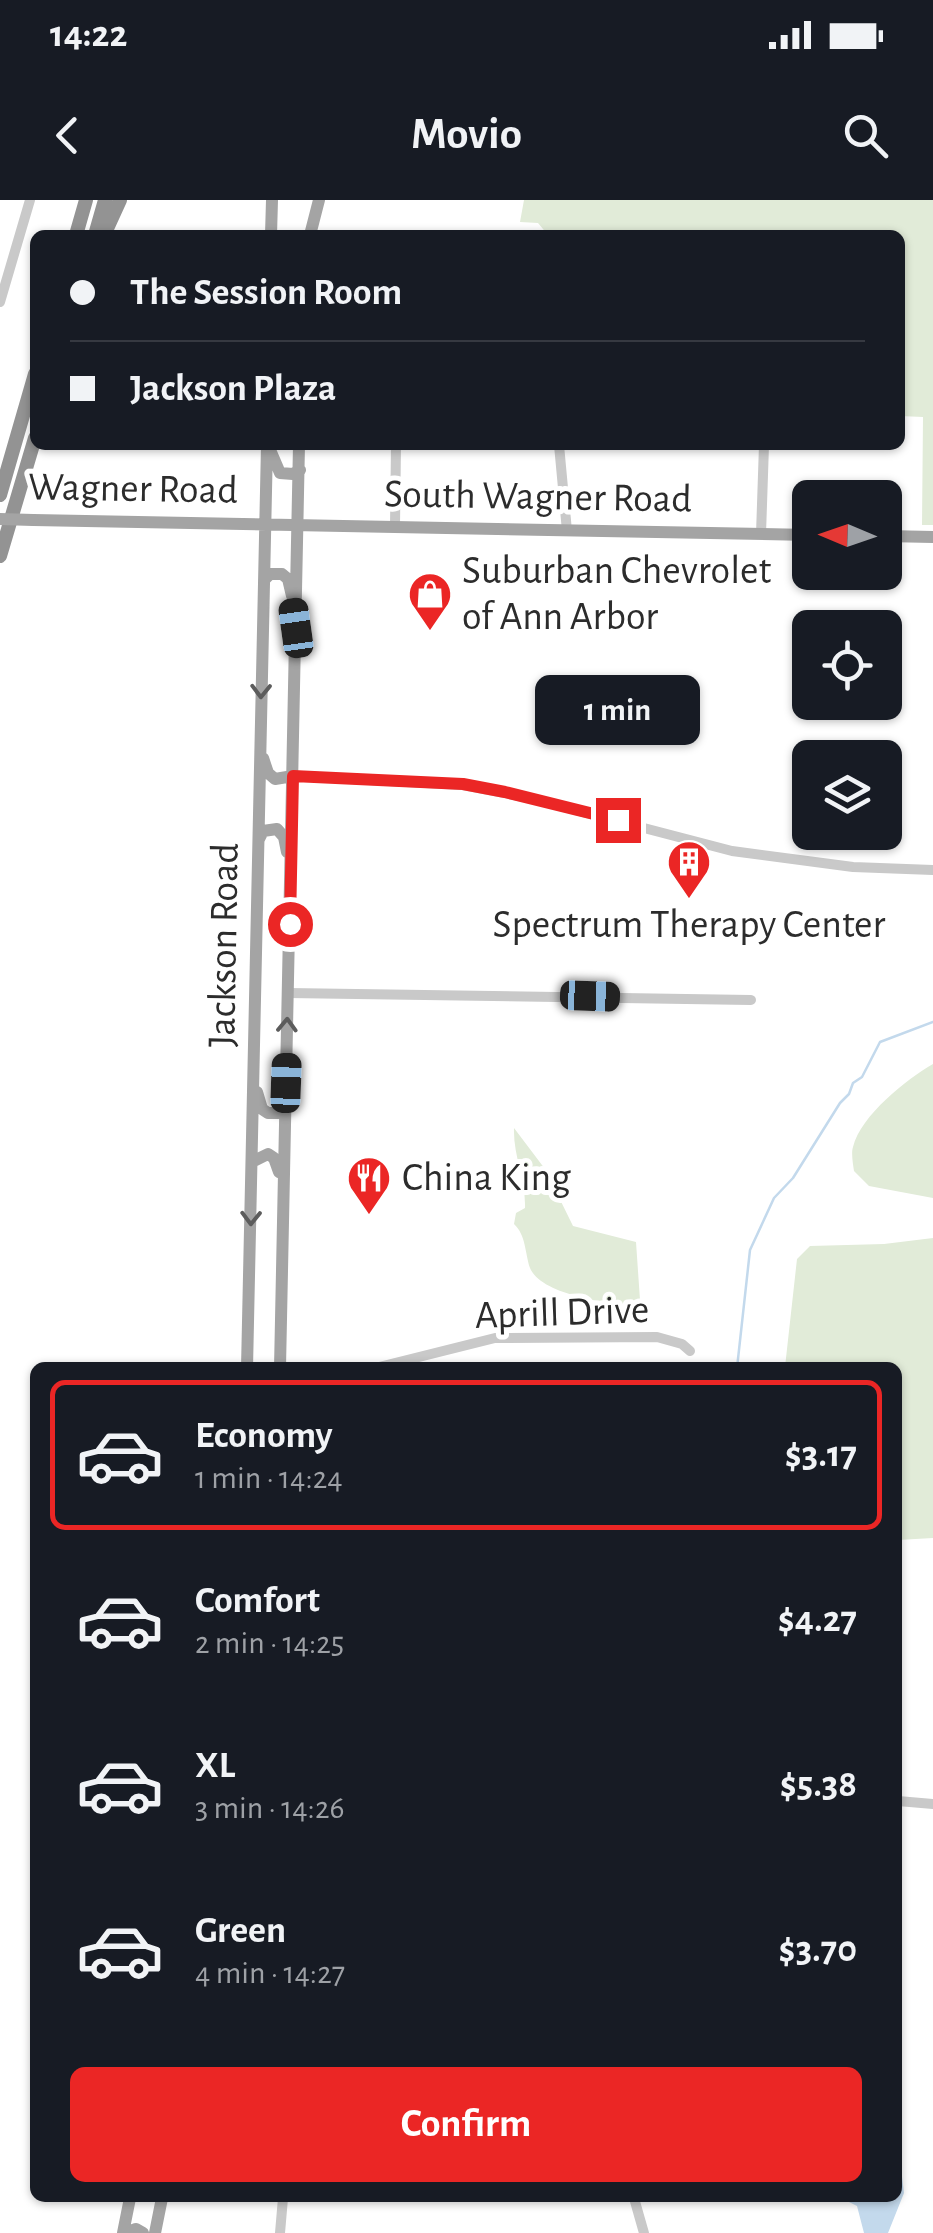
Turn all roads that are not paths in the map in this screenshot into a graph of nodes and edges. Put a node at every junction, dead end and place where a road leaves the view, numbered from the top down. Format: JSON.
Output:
{"nodes":[{"id":1,"x":30,"y":200,"type":"edge"},
{"id":2,"x":86,"y":200,"type":"edge"},
{"id":3,"x":105,"y":200,"type":"edge"},
{"id":4,"x":120,"y":200,"type":"edge"},
{"id":5,"x":273,"y":203,"type":"edge"},
{"id":6,"x":314,"y":204,"type":"edge"},
{"id":7,"x":77,"y":230,"type":"edge"},
{"id":8,"x":96,"y":230,"type":"edge"},
{"id":9,"x":106,"y":230,"type":"edge"},
{"id":10,"x":271,"y":230,"type":"edge"},
{"id":11,"x":311,"y":230,"type":"edge"},
{"id":12,"x":3,"y":281,"type":"edge"},
{"id":13,"x":0,"y":302,"type":"edge"},
{"id":14,"x":30,"y":391,"type":"edge"},
{"id":15,"x":31,"y":450,"type":"edge"},
{"id":16,"x":269,"y":450,"type":"edge"},
{"id":17,"x":270,"y":450,"type":"edge"},
{"id":18,"x":299,"y":450,"type":"edge"},
{"id":19,"x":396,"y":450,"type":"edge"},
{"id":20,"x":559,"y":450,"type":"edge"},
{"id":21,"x":764,"y":450,"type":"edge"},
{"id":22,"x":300,"y":470,"type":"junction"},
{"id":23,"x":0,"y":495,"type":"edge"},
{"id":24,"x":0,"y":519,"type":"edge"},
{"id":25,"x":265,"y":524,"type":"junction"},
{"id":26,"x":299,"y":524,"type":"junction"},
{"id":27,"x":395,"y":526,"type":"junction"},
{"id":28,"x":567,"y":531,"type":"junction"},
{"id":29,"x":762,"y":534,"type":"junction"},
{"id":30,"x":792,"y":535,"type":"edge"},
{"id":31,"x":902,"y":536,"type":"edge"},
{"id":32,"x":933,"y":537,"type":"edge"},
{"id":33,"x":0,"y":556,"type":"edge"},
{"id":34,"x":264,"y":580,"type":"junction"},
{"id":35,"x":296,"y":628,"type":"junction"},
{"id":36,"x":260,"y":735,"type":"junction"},
{"id":37,"x":293,"y":776,"type":"junction"},
{"id":38,"x":258,"y":840,"type":"junction"},
{"id":39,"x":933,"y":870,"type":"edge"},
{"id":40,"x":291,"y":874,"type":"junction"},
{"id":41,"x":288,"y":993,"type":"junction"},
{"id":42,"x":750,"y":1000,"type":"dead end"},
{"id":43,"x":254,"y":1075,"type":"junction"},
{"id":44,"x":284,"y":1113,"type":"junction"},
{"id":45,"x":252,"y":1162,"type":"junction"},
{"id":46,"x":283,"y":1194,"type":"junction"},
{"id":47,"x":690,"y":1351,"type":"dead end"},
{"id":48,"x":247,"y":1362,"type":"edge"},
{"id":49,"x":280,"y":1362,"type":"edge"},
{"id":50,"x":400,"y":1362,"type":"edge"},
{"id":51,"x":902,"y":1802,"type":"edge"},
{"id":52,"x":933,"y":1804,"type":"edge"},
{"id":53,"x":129,"y":2202,"type":"edge"},
{"id":54,"x":161,"y":2202,"type":"edge"},
{"id":55,"x":283,"y":2202,"type":"edge"},
{"id":56,"x":635,"y":2202,"type":"edge"},
{"id":57,"x":124,"y":2233,"type":"edge"},
{"id":58,"x":143,"y":2233,"type":"edge"},
{"id":59,"x":155,"y":2233,"type":"edge"},
{"id":60,"x":280,"y":2233,"type":"edge"},
{"id":61,"x":644,"y":2233,"type":"edge"}],
"edges":[{"from":1,"to":12,"type":"street"},
{"from":2,"to":7,"type":"highway"},
{"from":3,"to":8,"type":"highway"},
{"from":4,"to":9,"type":"highway"},
{"from":5,"to":10,"type":"main road"},
{"from":6,"to":11,"type":"main road"},
{"from":12,"to":13,"type":"street"},
{"from":14,"to":23,"type":"highway"},
{"from":15,"to":33,"type":"highway"},
{"from":16,"to":25,"type":"main road","name":"Jackson Road"},
{"from":17,"to":22,"type":"main road"},
{"from":18,"to":22,"type":"main road","name":"Jackson Road"},
{"from":19,"to":27,"type":"street"},
{"from":20,"to":28,"type":"street"},
{"from":21,"to":29,"type":"street"},
{"from":22,"to":26,"type":"main road","name":"Jackson Road"},
{"from":24,"to":25,"type":"main road","name":"Wagner Road","bridge":true},
{"from":25,"to":26,"type":"main road","name":"South Wagner Road"},
{"from":25,"to":34,"type":"main road","name":"Jackson Road"},
{"from":26,"to":27,"type":"main road","name":"South Wagner Road"},
{"from":26,"to":35,"type":"main road","name":"Jackson Road"},
{"from":27,"to":28,"type":"main road","name":"South Wagner Road"},
{"from":28,"to":29,"type":"main road","name":"South Wagner Road"},
{"from":29,"to":30,"type":"main road","name":"South Wagner Road"},
{"from":31,"to":32,"type":"main road"},
{"from":34,"to":35,"type":"main road"},
{"from":34,"to":36,"type":"main road","name":"Jackson Road","one_way":true},
{"from":35,"to":37,"type":"main road","name":"Jackson Road"},
{"from":36,"to":37,"type":"main road"},
{"from":36,"to":38,"type":"main road","name":"Jackson Road"},
{"from":37,"to":39,"type":"street"},
{"from":37,"to":40,"type":"main road","name":"Jackson Road"},
{"from":38,"to":40,"type":"main road"},
{"from":38,"to":43,"type":"main road","name":"Jackson Road"},
{"from":40,"to":41,"type":"main road","name":"Jackson Road"},
{"from":41,"to":42,"type":"street"},
{"from":44,"to":41,"type":"main road","name":"Jackson Road","one_way":true},
{"from":43,"to":44,"type":"main road"},
{"from":43,"to":45,"type":"main road","name":"Jackson Road"},
{"from":44,"to":46,"type":"main road","name":"Jackson Road"},
{"from":45,"to":46,"type":"main road"},
{"from":45,"to":48,"type":"main road","name":"Jackson Road","one_way":true},
{"from":46,"to":49,"type":"main road","name":"Jackson Road"},
{"from":47,"to":50,"type":"street","name":"Aprill Drive"},
{"from":51,"to":52,"type":"street"},
{"from":53,"to":57,"type":"main road"},
{"from":54,"to":59,"type":"main road"},
{"from":55,"to":60,"type":"street"},
{"from":56,"to":61,"type":"street"},
{"from":57,"to":58,"type":"main road"}]}
